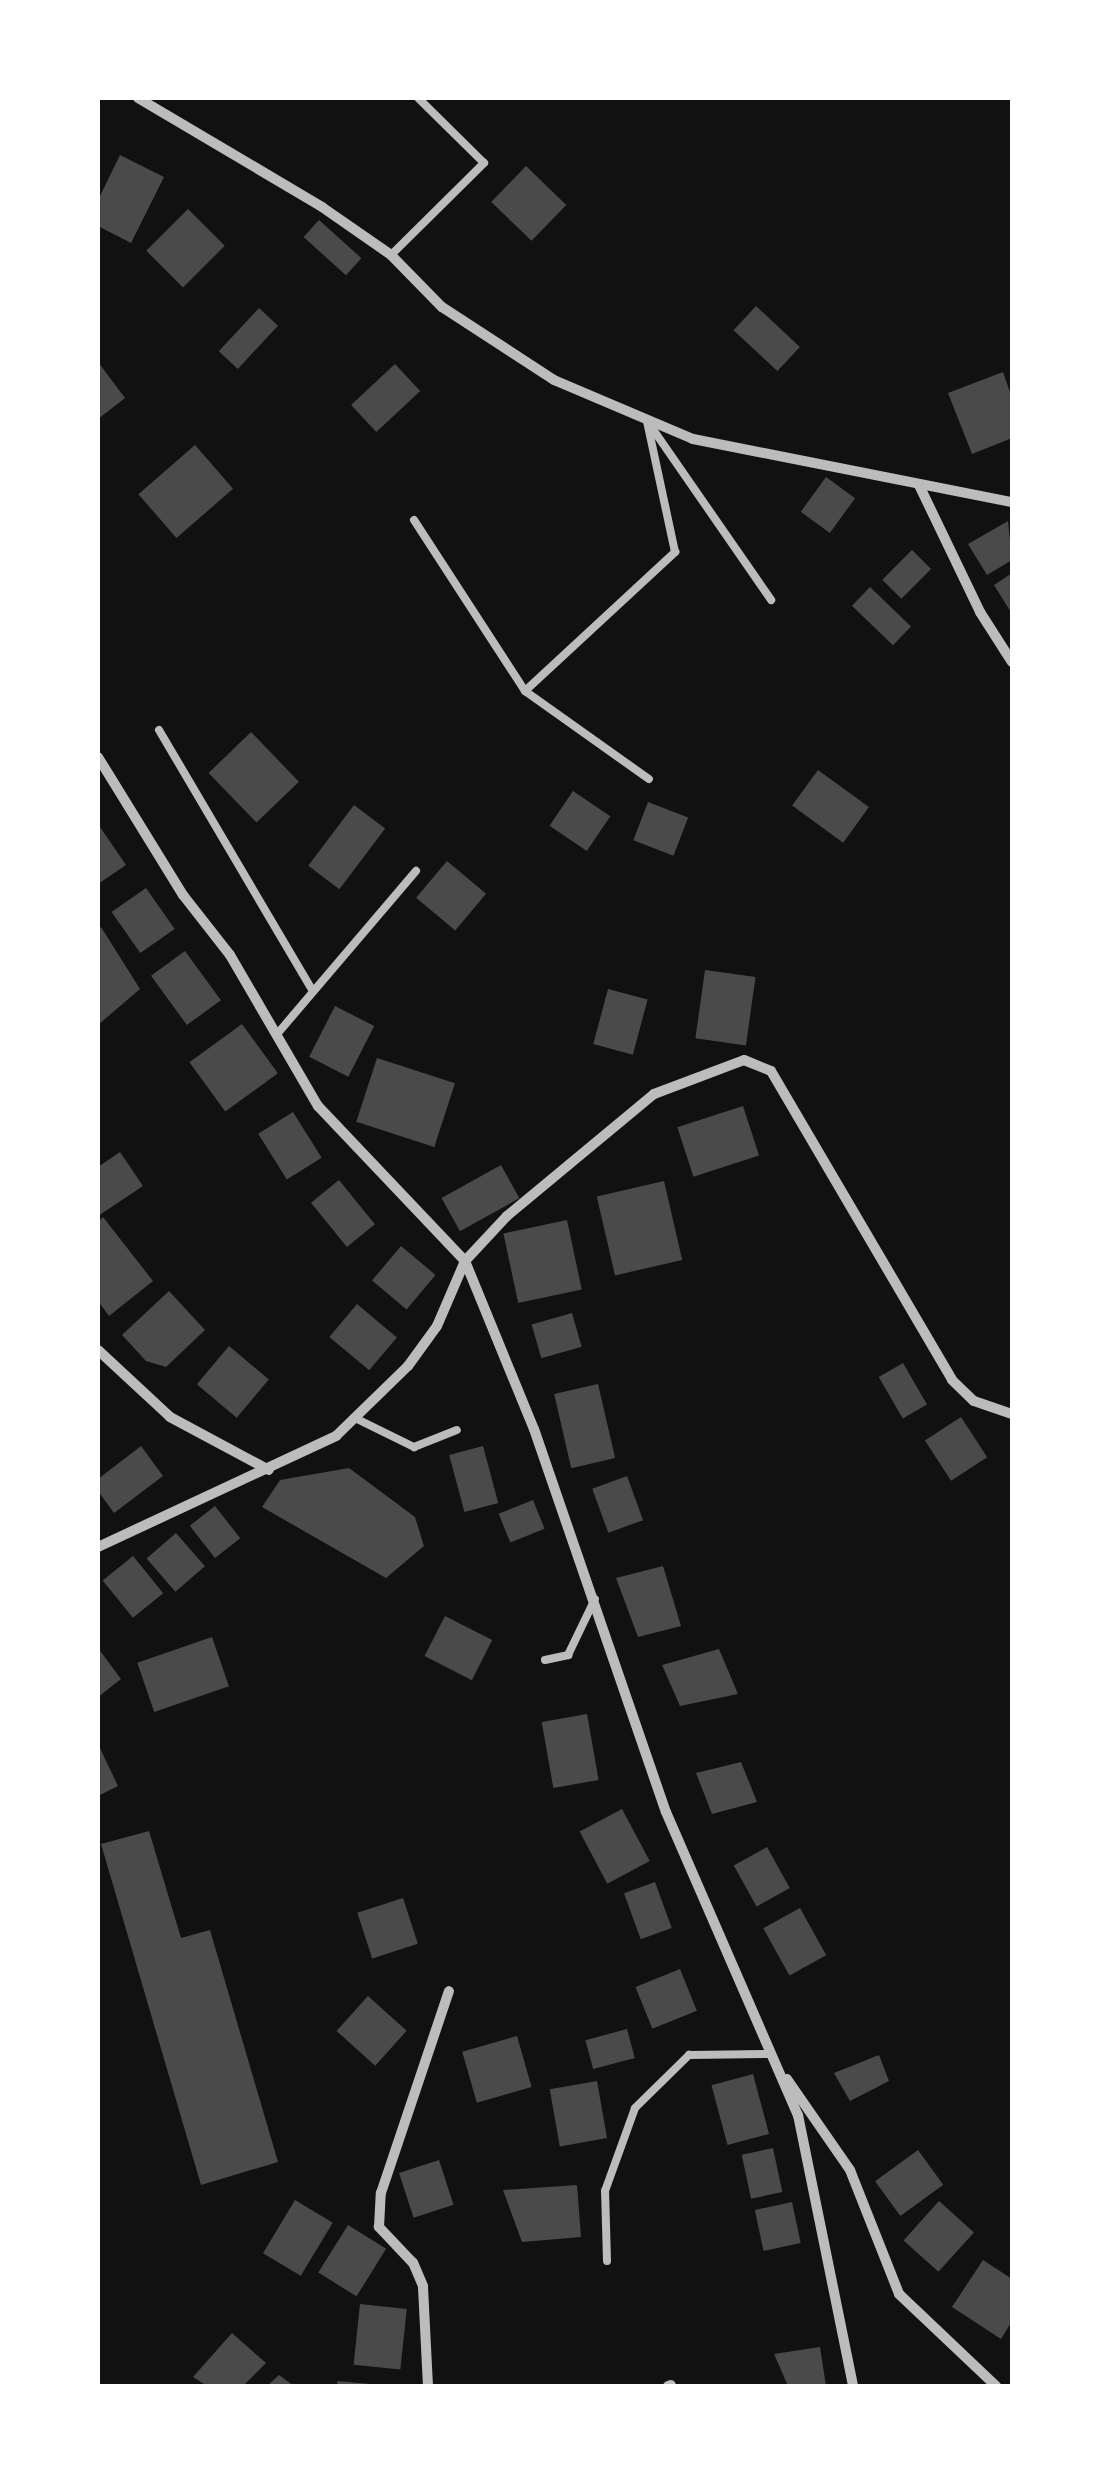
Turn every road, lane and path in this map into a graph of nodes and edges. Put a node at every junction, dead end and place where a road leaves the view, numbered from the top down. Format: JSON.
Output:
{"nodes":[{"id":1,"x":138,"y":98,"type":"edge"},
{"id":2,"x":418,"y":98,"type":"edge"},
{"id":3,"x":392,"y":255,"type":"junction"},
{"id":4,"x":647,"y":422,"type":"junction"},
{"id":5,"x":920,"y":485,"type":"junction"},
{"id":6,"x":1012,"y":502,"type":"edge"},
{"id":7,"x":414,"y":520,"type":"dead end"},
{"id":8,"x":771,"y":600,"type":"dead end"},
{"id":9,"x":1012,"y":662,"type":"edge"},
{"id":10,"x":525,"y":691,"type":"junction"},
{"id":11,"x":159,"y":730,"type":"dead end"},
{"id":12,"x":98,"y":758,"type":"edge"},
{"id":13,"x":649,"y":779,"type":"dead end"},
{"id":14,"x":416,"y":871,"type":"dead end"},
{"id":15,"x":313,"y":992,"type":"junction"},
{"id":16,"x":278,"y":1032,"type":"junction"},
{"id":17,"x":465,"y":1262,"type":"junction"},
{"id":18,"x":98,"y":1350,"type":"edge"},
{"id":19,"x":1012,"y":1414,"type":"edge"},
{"id":20,"x":357,"y":1419,"type":"junction"},
{"id":21,"x":457,"y":1430,"type":"dead end"},
{"id":22,"x":269,"y":1470,"type":"junction"},
{"id":23,"x":98,"y":1547,"type":"edge"},
{"id":24,"x":594,"y":1600,"type":"junction"},
{"id":25,"x":545,"y":1660,"type":"dead end"},
{"id":26,"x":448,"y":1992,"type":"dead end"},
{"id":27,"x":770,"y":2054,"type":"junction"},
{"id":28,"x":607,"y":2262,"type":"dead end"},
{"id":29,"x":428,"y":2386,"type":"edge"},
{"id":30,"x":853,"y":2386,"type":"edge"},
{"id":31,"x":996,"y":2386,"type":"edge"}],
"edges":[{"from":1,"to":3,"type":"street"},
{"from":2,"to":3,"type":"lane"},
{"from":3,"to":4,"type":"street"},
{"from":4,"to":5,"type":"street"},
{"from":4,"to":8,"type":"lane"},
{"from":4,"to":10,"type":"lane"},
{"from":5,"to":6,"type":"street"},
{"from":5,"to":9,"type":"street"},
{"from":7,"to":10,"type":"lane"},
{"from":10,"to":13,"type":"lane"},
{"from":11,"to":15,"type":"lane"},
{"from":12,"to":16,"type":"street"},
{"from":14,"to":15,"type":"lane"},
{"from":15,"to":16,"type":"lane"},
{"from":16,"to":17,"type":"street"},
{"from":17,"to":19,"type":"street"},
{"from":17,"to":20,"type":"street"},
{"from":17,"to":24,"type":"street"},
{"from":18,"to":22,"type":"street"},
{"from":20,"to":21,"type":"lane"},
{"from":20,"to":22,"type":"street"},
{"from":22,"to":23,"type":"street"},
{"from":24,"to":25,"type":"lane"},
{"from":24,"to":27,"type":"street"},
{"from":26,"to":29,"type":"street"},
{"from":27,"to":28,"type":"lane"},
{"from":27,"to":30,"type":"street"},
{"from":27,"to":31,"type":"street"}]}
